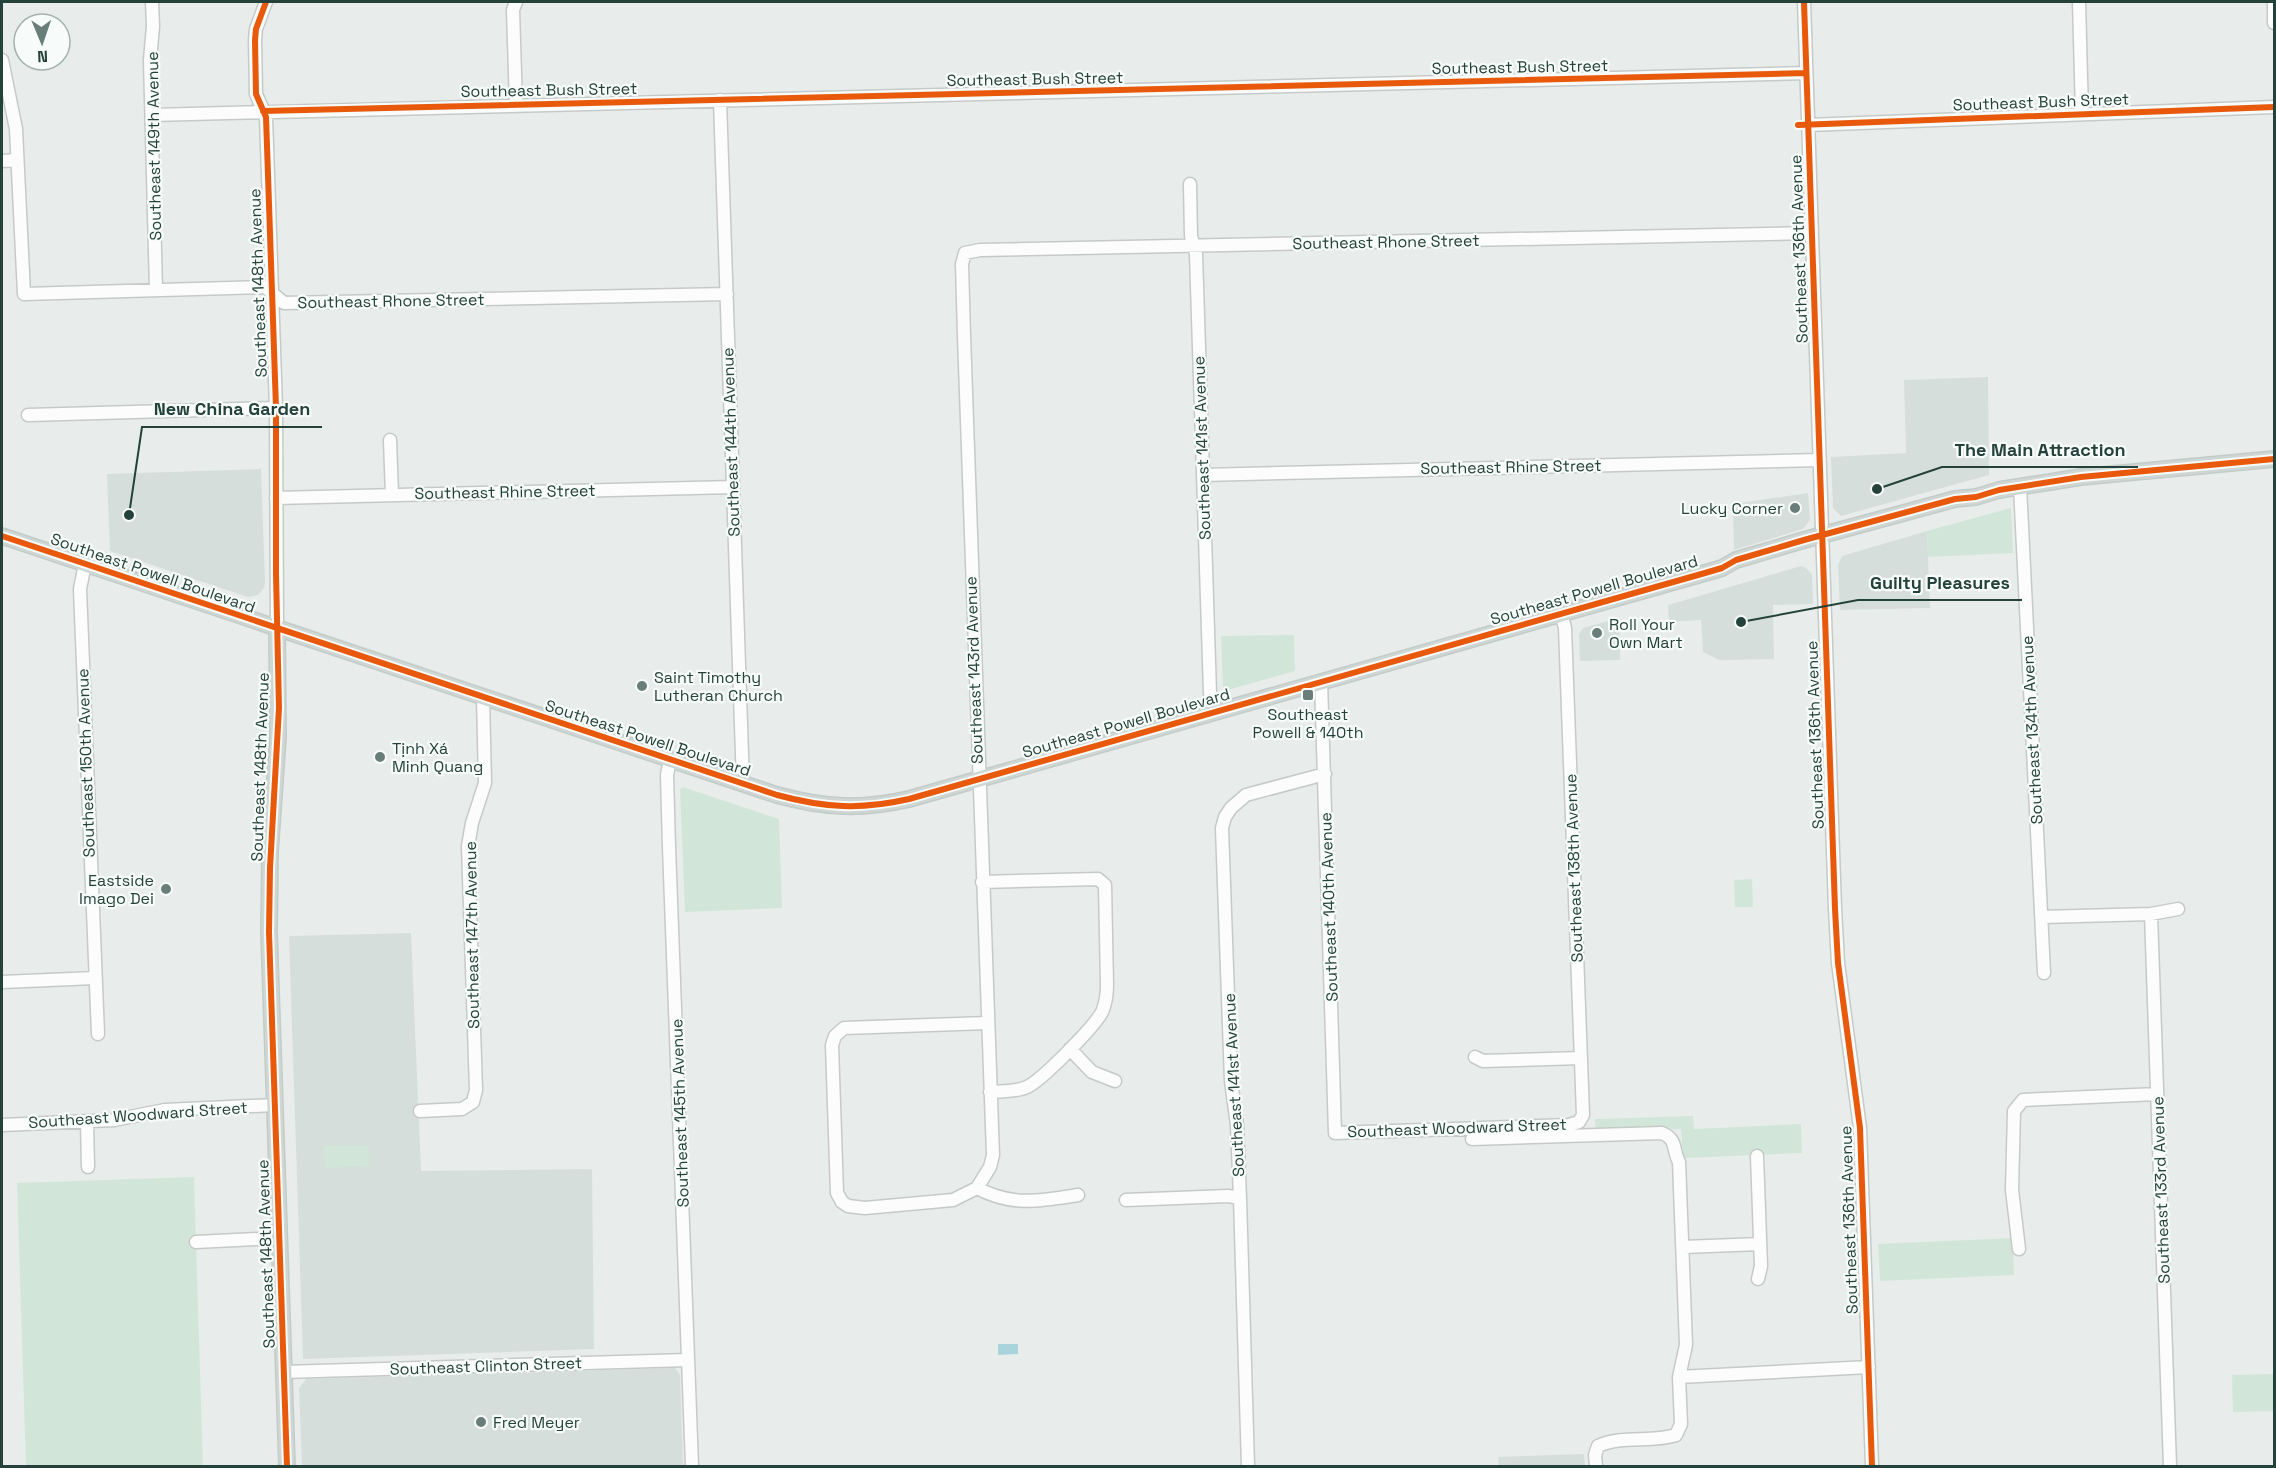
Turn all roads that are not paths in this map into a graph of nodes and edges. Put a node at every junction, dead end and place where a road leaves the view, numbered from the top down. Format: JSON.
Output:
{"nodes":[{"id":1,"x":152,"y":2,"type":"edge"},
{"id":2,"x":266,"y":2,"type":"edge"},
{"id":3,"x":516,"y":2,"type":"edge"},
{"id":4,"x":1804,"y":2,"type":"edge"},
{"id":5,"x":2079,"y":2,"type":"edge"},
{"id":6,"x":2274,"y":2,"type":"edge"},
{"id":7,"x":2274,"y":23,"type":"edge"},
{"id":8,"x":2,"y":60,"type":"edge"},
{"id":9,"x":1806,"y":73,"type":"junction"},
{"id":10,"x":720,"y":100,"type":"junction"},
{"id":11,"x":516,"y":105,"type":"junction"},
{"id":12,"x":2274,"y":107,"type":"edge"},
{"id":13,"x":263,"y":111,"type":"junction"},
{"id":14,"x":2082,"y":114,"type":"junction"},
{"id":15,"x":152,"y":115,"type":"junction"},
{"id":16,"x":1808,"y":124,"type":"junction"},
{"id":17,"x":17,"y":160,"type":"junction"},
{"id":18,"x":2,"y":161,"type":"edge"},
{"id":19,"x":1190,"y":184,"type":"dead end"},
{"id":20,"x":1812,"y":233,"type":"junction"},
{"id":21,"x":1194,"y":246,"type":"junction"},
{"id":22,"x":962,"y":256,"type":"joint"},
{"id":23,"x":156,"y":290,"type":"junction"},
{"id":24,"x":272,"y":294,"type":"junction"},
{"id":25,"x":727,"y":294,"type":"junction"},
{"id":26,"x":276,"y":408,"type":"junction"},
{"id":27,"x":28,"y":415,"type":"dead end"},
{"id":28,"x":390,"y":440,"type":"dead end"},
{"id":29,"x":2274,"y":459,"type":"edge"},
{"id":30,"x":1819,"y":460,"type":"junction"},
{"id":31,"x":1203,"y":475,"type":"junction"},
{"id":32,"x":2020,"y":486,"type":"junction"},
{"id":33,"x":733,"y":487,"type":"junction"},
{"id":34,"x":392,"y":495,"type":"junction"},
{"id":35,"x":276,"y":498,"type":"junction"},
{"id":36,"x":2,"y":536,"type":"edge"},
{"id":37,"x":1822,"y":541,"type":"junction"},
{"id":38,"x":85,"y":564,"type":"junction"},
{"id":39,"x":1561,"y":613,"type":"junction"},
{"id":40,"x":277,"y":629,"type":"junction"},
{"id":41,"x":1321,"y":681,"type":"junction"},
{"id":42,"x":483,"y":698,"type":"junction"},
{"id":43,"x":1213,"y":712,"type":"junction"},
{"id":44,"x":670,"y":760,"type":"junction"},
{"id":45,"x":1325,"y":774,"type":"junction"},
{"id":46,"x":978,"y":780,"type":"junction"},
{"id":47,"x":743,"y":784,"type":"junction"},
{"id":48,"x":982,"y":882,"type":"junction"},
{"id":49,"x":2178,"y":909,"type":"dead end"},
{"id":50,"x":2151,"y":914,"type":"junction"},
{"id":51,"x":2042,"y":917,"type":"junction"},
{"id":52,"x":2044,"y":973,"type":"dead end"},
{"id":53,"x":95,"y":978,"type":"junction"},
{"id":54,"x":2,"y":982,"type":"edge"},
{"id":55,"x":987,"y":1023,"type":"junction"},
{"id":56,"x":98,"y":1034,"type":"dead end"},
{"id":57,"x":1070,"y":1049,"type":"junction"},
{"id":58,"x":1475,"y":1057,"type":"dead end"},
{"id":59,"x":1581,"y":1058,"type":"junction"},
{"id":60,"x":1115,"y":1080,"type":"dead end"},
{"id":61,"x":990,"y":1092,"type":"junction"},
{"id":62,"x":2157,"y":1094,"type":"junction"},
{"id":63,"x":274,"y":1106,"type":"junction"},
{"id":64,"x":420,"y":1111,"type":"dead end"},
{"id":65,"x":87,"y":1122,"type":"junction"},
{"id":66,"x":1579,"y":1122,"type":"joint"},
{"id":67,"x":2,"y":1125,"type":"edge"},
{"id":68,"x":1335,"y":1133,"type":"joint"},
{"id":69,"x":1472,"y":1139,"type":"dead end"},
{"id":70,"x":1757,"y":1156,"type":"dead end"},
{"id":71,"x":88,"y":1167,"type":"dead end"},
{"id":72,"x":977,"y":1188,"type":"junction"},
{"id":73,"x":1078,"y":1195,"type":"dead end"},
{"id":74,"x":1240,"y":1198,"type":"junction"},
{"id":75,"x":1126,"y":1200,"type":"dead end"},
{"id":76,"x":279,"y":1239,"type":"junction"},
{"id":77,"x":196,"y":1242,"type":"dead end"},
{"id":78,"x":1760,"y":1244,"type":"junction"},
{"id":79,"x":1683,"y":1247,"type":"junction"},
{"id":80,"x":2019,"y":1249,"type":"dead end"},
{"id":81,"x":1758,"y":1280,"type":"dead end"},
{"id":82,"x":688,"y":1360,"type":"junction"},
{"id":83,"x":1869,"y":1367,"type":"junction"},
{"id":84,"x":283,"y":1372,"type":"junction"},
{"id":85,"x":1679,"y":1377,"type":"junction"},
{"id":86,"x":287,"y":1467,"type":"edge"},
{"id":87,"x":692,"y":1467,"type":"edge"},
{"id":88,"x":1248,"y":1467,"type":"edge"},
{"id":89,"x":1596,"y":1467,"type":"edge"},
{"id":90,"x":1872,"y":1467,"type":"edge"},
{"id":91,"x":2170,"y":1467,"type":"edge"}],
"edges":[{"from":1,"to":15,"type":"street","name":"Southeast 149th Avenue"},
{"from":2,"to":13,"type":"street","name":"Southeast 148th Avenue"},
{"from":3,"to":11,"type":"street"},
{"from":4,"to":9,"type":"street","name":"Southeast 136th Avenue"},
{"from":5,"to":14,"type":"street"},
{"from":6,"to":7,"type":"street"},
{"from":8,"to":17,"type":"street"},
{"from":9,"to":10,"type":"street","name":"Southeast Bush Street"},
{"from":9,"to":16,"type":"street","name":"Southeast 136th Avenue"},
{"from":10,"to":11,"type":"street","name":"Southeast Bush Street"},
{"from":10,"to":25,"type":"street","name":"Southeast 144th Avenue"},
{"from":11,"to":13,"type":"street","name":"Southeast Bush Street"},
{"from":12,"to":14,"type":"street","name":"Southeast Bush Street"},
{"from":13,"to":15,"type":"street","name":"Southeast Bush Street"},
{"from":13,"to":24,"type":"street","name":"Southeast 148th Avenue"},
{"from":14,"to":16,"type":"street","name":"Southeast Bush Street"},
{"from":15,"to":23,"type":"street","name":"Southeast 149th Avenue"},
{"from":16,"to":20,"type":"street","name":"Southeast 136th Avenue"},
{"from":17,"to":18,"type":"street"},
{"from":17,"to":23,"type":"street","name":"Southeast Rhone Street"},
{"from":19,"to":21,"type":"street","name":"Southeast 141st Avenue"},
{"from":20,"to":21,"type":"street","name":"Southeast Rhone Street"},
{"from":20,"to":30,"type":"street","name":"Southeast 136th Avenue"},
{"from":21,"to":22,"type":"street","name":"Southeast Rhone Street"},
{"from":21,"to":31,"type":"street","name":"Southeast 141st Avenue"},
{"from":22,"to":46,"type":"street","name":"Southeast 143rd Avenue"},
{"from":23,"to":24,"type":"street","name":"Southeast Rhone Street"},
{"from":24,"to":25,"type":"street","name":"Southeast Rhone Street"},
{"from":24,"to":26,"type":"street","name":"Southeast 148th Avenue"},
{"from":25,"to":33,"type":"street","name":"Southeast 144th Avenue"},
{"from":26,"to":27,"type":"street"},
{"from":26,"to":35,"type":"street","name":"Southeast 148th Avenue"},
{"from":28,"to":34,"type":"street"},
{"from":29,"to":32,"type":"main road","name":"Southeast Powell Boulevard"},
{"from":30,"to":31,"type":"street","name":"Southeast Rhine Street"},
{"from":30,"to":37,"type":"street","name":"Southeast 136th Avenue"},
{"from":31,"to":43,"type":"street","name":"Southeast 141st Avenue"},
{"from":32,"to":37,"type":"main road","name":"Southeast Powell Boulevard"},
{"from":32,"to":51,"type":"street","name":"Southeast 134th Avenue"},
{"from":33,"to":34,"type":"street","name":"Southeast Rhine Street"},
{"from":33,"to":47,"type":"street","name":"Southeast 144th Avenue"},
{"from":34,"to":35,"type":"street","name":"Southeast Rhine Street"},
{"from":35,"to":40,"type":"street","name":"Southeast 148th Avenue"},
{"from":36,"to":38,"type":"main road","name":"Southeast Powell Boulevard"},
{"from":37,"to":39,"type":"main road","name":"Southeast Powell Boulevard"},
{"from":37,"to":83,"type":"street","name":"Southeast 136th Avenue"},
{"from":38,"to":40,"type":"main road","name":"Southeast Powell Boulevard"},
{"from":38,"to":53,"type":"street","name":"Southeast 150th Avenue"},
{"from":39,"to":41,"type":"main road","name":"Southeast Powell Boulevard"},
{"from":39,"to":59,"type":"street","name":"Southeast 138th Avenue"},
{"from":40,"to":42,"type":"main road","name":"Southeast Powell Boulevard"},
{"from":40,"to":63,"type":"main road","name":"Southeast 148th Avenue"},
{"from":41,"to":43,"type":"main road","name":"Southeast Powell Boulevard"},
{"from":41,"to":45,"type":"street","name":"Southeast 140th Avenue"},
{"from":42,"to":44,"type":"main road","name":"Southeast Powell Boulevard"},
{"from":42,"to":64,"type":"street","name":"Southeast 147th Avenue"},
{"from":43,"to":46,"type":"main road","name":"Southeast Powell Boulevard"},
{"from":44,"to":47,"type":"main road","name":"Southeast Powell Boulevard"},
{"from":44,"to":82,"type":"street","name":"Southeast 145th Avenue"},
{"from":45,"to":68,"type":"street","name":"Southeast 140th Avenue"},
{"from":45,"to":74,"type":"street","name":"Southeast 141st Avenue"},
{"from":46,"to":47,"type":"main road","name":"Southeast Powell Boulevard"},
{"from":46,"to":48,"type":"street","name":"Southeast 143rd Avenue"},
{"from":48,"to":55,"type":"street","name":"Southeast 143rd Avenue"},
{"from":48,"to":57,"type":"street"},
{"from":49,"to":50,"type":"street"},
{"from":50,"to":51,"type":"street"},
{"from":50,"to":62,"type":"street","name":"Southeast 133rd Avenue"},
{"from":51,"to":52,"type":"street","name":"Southeast 134th Avenue"},
{"from":53,"to":54,"type":"street"},
{"from":53,"to":56,"type":"street","name":"Southeast 150th Avenue"},
{"from":55,"to":61,"type":"street","name":"Southeast 143rd Avenue"},
{"from":55,"to":72,"type":"street"},
{"from":57,"to":60,"type":"street"},
{"from":57,"to":61,"type":"street"},
{"from":58,"to":59,"type":"street"},
{"from":59,"to":66,"type":"street","name":"Southeast 138th Avenue"},
{"from":61,"to":72,"type":"street","name":"Southeast 143rd Avenue"},
{"from":62,"to":80,"type":"street"},
{"from":62,"to":91,"type":"street","name":"Southeast 133rd Avenue"},
{"from":63,"to":65,"type":"street","name":"Southeast Woodward Street"},
{"from":63,"to":76,"type":"main road","name":"Southeast 148th Avenue"},
{"from":65,"to":67,"type":"street","name":"Southeast Woodward Street"},
{"from":65,"to":71,"type":"street"},
{"from":66,"to":68,"type":"street","name":"Southeast Woodward Street"},
{"from":69,"to":79,"type":"street","name":"Southeast Woodward Street"},
{"from":70,"to":78,"type":"street"},
{"from":72,"to":73,"type":"street"},
{"from":74,"to":75,"type":"street"},
{"from":74,"to":88,"type":"street","name":"Southeast 141st Avenue"},
{"from":76,"to":77,"type":"street"},
{"from":76,"to":84,"type":"main road","name":"Southeast 148th Avenue"},
{"from":78,"to":79,"type":"street"},
{"from":78,"to":81,"type":"street"},
{"from":79,"to":85,"type":"street"},
{"from":82,"to":84,"type":"street","name":"Southeast Clinton Street"},
{"from":82,"to":87,"type":"street","name":"Southeast 145th Avenue"},
{"from":83,"to":85,"type":"street"},
{"from":83,"to":90,"type":"street","name":"Southeast 136th Avenue"},
{"from":84,"to":86,"type":"main road","name":"Southeast 148th Avenue"},
{"from":85,"to":89,"type":"street"}]}
